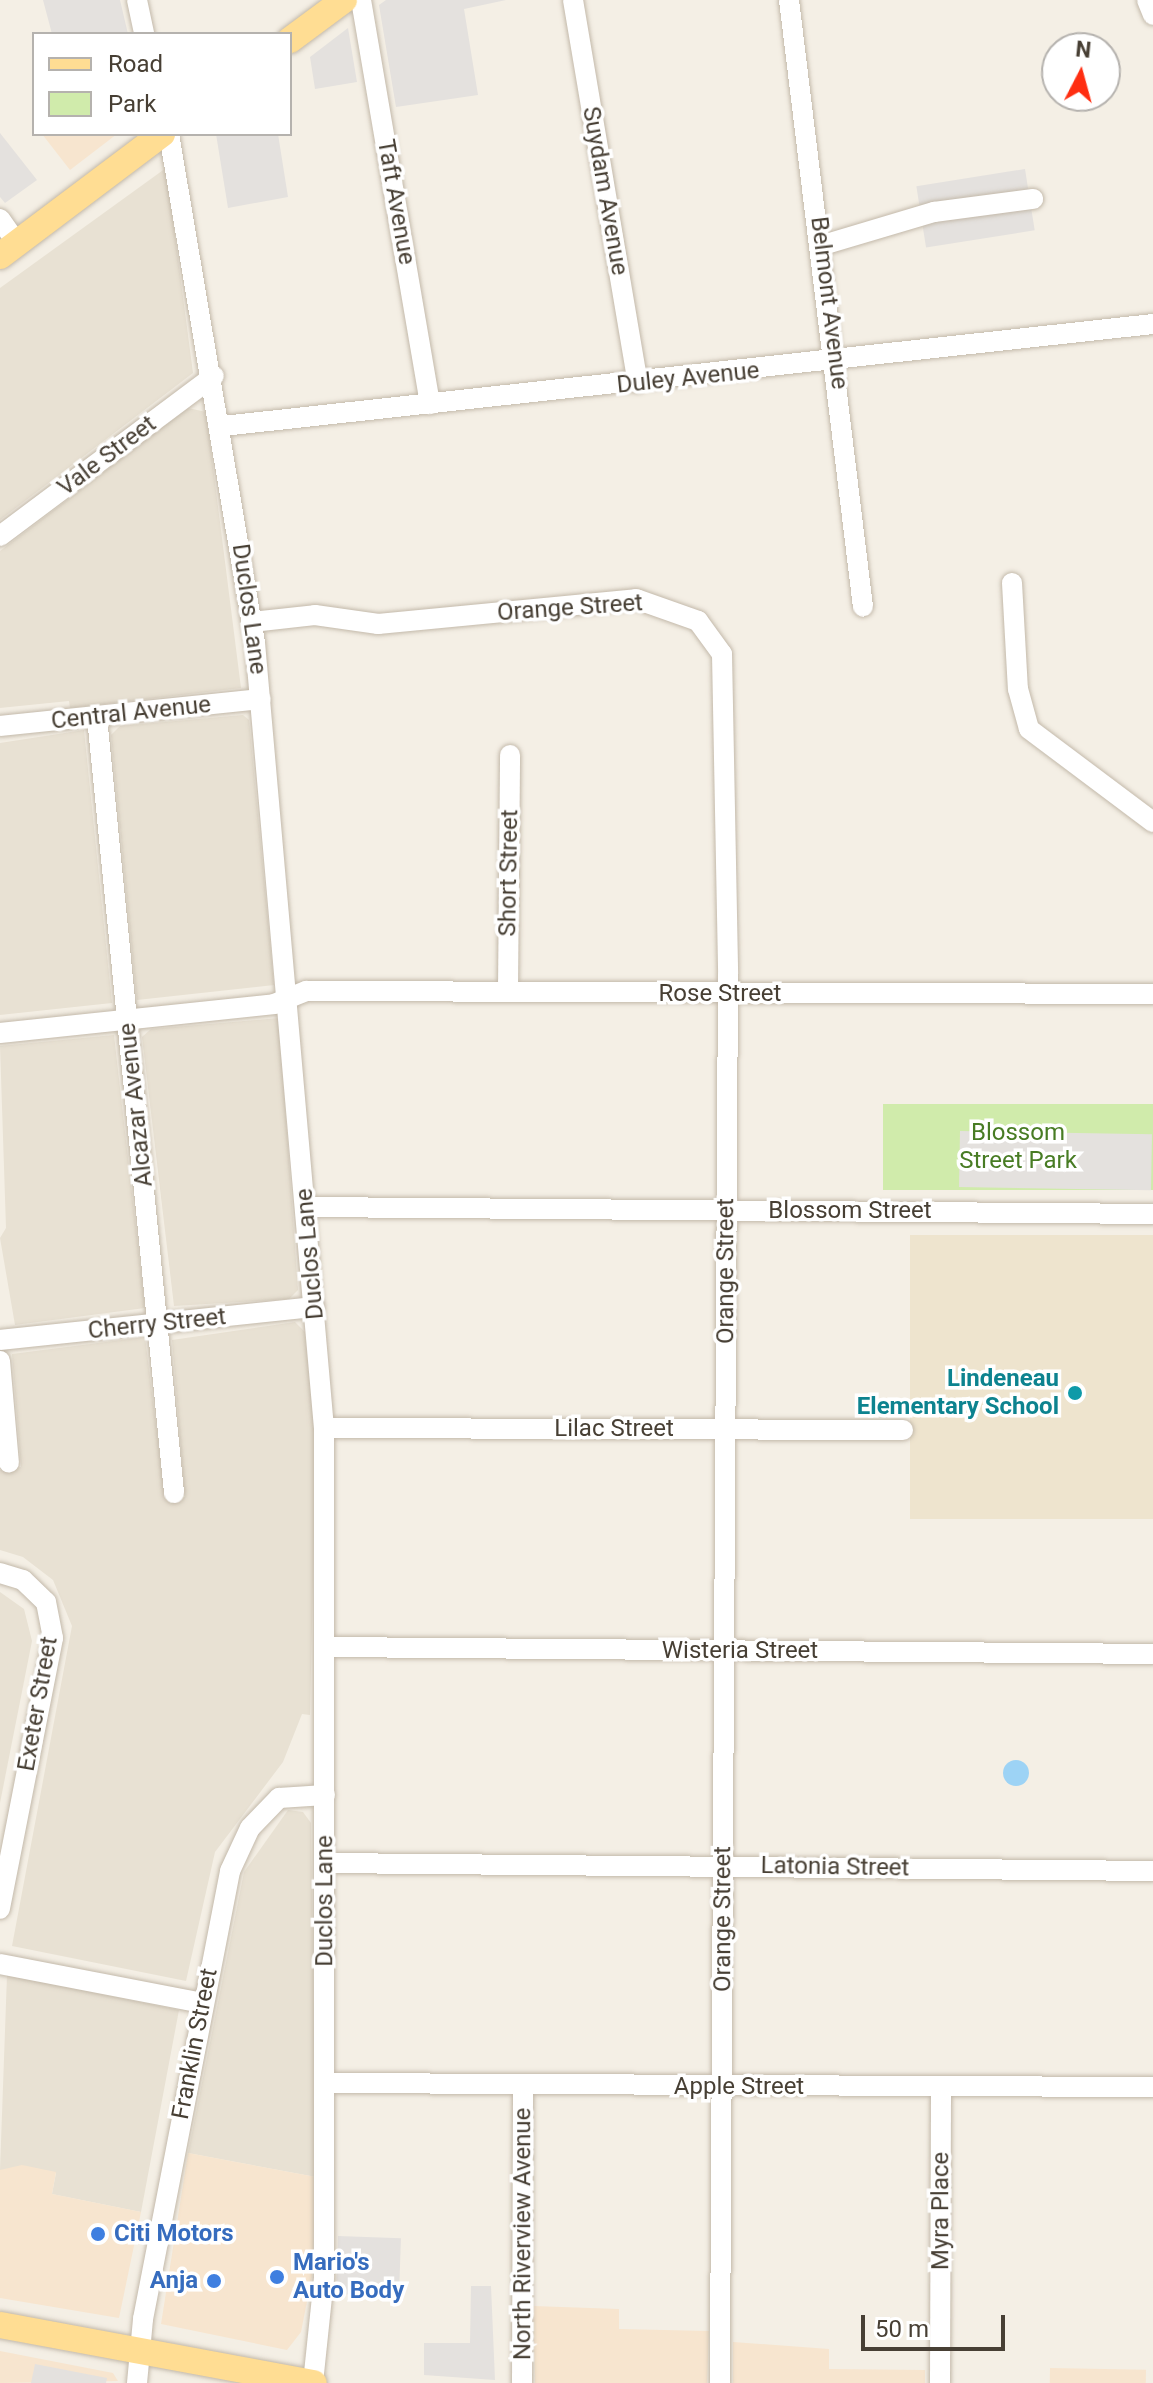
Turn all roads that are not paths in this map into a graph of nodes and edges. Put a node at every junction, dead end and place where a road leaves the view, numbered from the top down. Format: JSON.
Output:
{"nodes":[{"id":1,"x":137,"y":0,"type":"edge"},
{"id":2,"x":344,"y":0,"type":"edge"},
{"id":3,"x":361,"y":0,"type":"edge"},
{"id":4,"x":573,"y":0,"type":"edge"},
{"id":5,"x":789,"y":0,"type":"edge"},
{"id":6,"x":1147,"y":0,"type":"edge"},
{"id":7,"x":1153,"y":15,"type":"edge"},
{"id":8,"x":144,"y":32,"type":"edge"},
{"id":9,"x":292,"y":39,"type":"edge"},
{"id":10,"x":159,"y":136,"type":"edge"},
{"id":11,"x":169,"y":136,"type":"edge"},
{"id":12,"x":1033,"y":199,"type":"dead end"},
{"id":13,"x":0,"y":219,"type":"edge"},
{"id":14,"x":823,"y":245,"type":"junction"},
{"id":15,"x":9,"y":249,"type":"edge"},
{"id":16,"x":1153,"y":324,"type":"edge"},
{"id":17,"x":838,"y":362,"type":"junction"},
{"id":18,"x":214,"y":376,"type":"junction"},
{"id":19,"x":638,"y":383,"type":"junction"},
{"id":20,"x":430,"y":404,"type":"junction"},
{"id":21,"x":223,"y":426,"type":"junction"},
{"id":22,"x":0,"y":536,"type":"edge"},
{"id":23,"x":1012,"y":583,"type":"dead end"},
{"id":24,"x":863,"y":607,"type":"dead end"},
{"id":25,"x":252,"y":622,"type":"junction"},
{"id":26,"x":261,"y":699,"type":"junction"},
{"id":27,"x":97,"y":717,"type":"junction"},
{"id":28,"x":0,"y":726,"type":"edge"},
{"id":29,"x":510,"y":755,"type":"dead end"},
{"id":30,"x":1153,"y":822,"type":"edge"},
{"id":31,"x":508,"y":991,"type":"junction"},
{"id":32,"x":728,"y":994,"type":"junction"},
{"id":33,"x":1153,"y":994,"type":"edge"},
{"id":34,"x":289,"y":998,"type":"junction"},
{"id":35,"x":127,"y":1021,"type":"junction"},
{"id":36,"x":0,"y":1033,"type":"edge"},
{"id":37,"x":306,"y":1207,"type":"junction"},
{"id":38,"x":726,"y":1210,"type":"junction"},
{"id":39,"x":1153,"y":1214,"type":"edge"},
{"id":40,"x":314,"y":1307,"type":"junction"},
{"id":41,"x":160,"y":1324,"type":"junction"},
{"id":42,"x":0,"y":1340,"type":"edge"},
{"id":43,"x":0,"y":1361,"type":"edge"},
{"id":44,"x":324,"y":1428,"type":"junction"},
{"id":45,"x":725,"y":1429,"type":"junction"},
{"id":46,"x":903,"y":1430,"type":"dead end"},
{"id":47,"x":9,"y":1463,"type":"dead end"},
{"id":48,"x":174,"y":1493,"type":"dead end"},
{"id":49,"x":0,"y":1573,"type":"edge"},
{"id":50,"x":326,"y":1647,"type":"junction"},
{"id":51,"x":724,"y":1651,"type":"junction"},
{"id":52,"x":1153,"y":1654,"type":"edge"},
{"id":53,"x":325,"y":1795,"type":"junction"},
{"id":54,"x":324,"y":1863,"type":"junction"},
{"id":55,"x":722,"y":1866,"type":"junction"},
{"id":56,"x":1153,"y":1871,"type":"edge"},
{"id":57,"x":0,"y":1909,"type":"edge"},
{"id":58,"x":0,"y":1964,"type":"edge"},
{"id":59,"x":202,"y":2003,"type":"junction"},
{"id":60,"x":325,"y":2083,"type":"junction"},
{"id":61,"x":523,"y":2086,"type":"junction"},
{"id":62,"x":723,"y":2086,"type":"junction"},
{"id":63,"x":1153,"y":2087,"type":"edge"},
{"id":64,"x":941,"y":2088,"type":"junction"},
{"id":65,"x":0,"y":2325,"type":"edge"},
{"id":66,"x":140,"y":2351,"type":"junction"},
{"id":67,"x":137,"y":2383,"type":"edge"},
{"id":68,"x":313,"y":2383,"type":"edge"},
{"id":69,"x":522,"y":2383,"type":"edge"},
{"id":70,"x":720,"y":2383,"type":"edge"},
{"id":71,"x":940,"y":2383,"type":"edge"}],
"edges":[{"from":1,"to":8,"type":"street"},
{"from":2,"to":9,"type":"main road"},
{"from":3,"to":20,"type":"street","name":"Taft Avenue"},
{"from":4,"to":19,"type":"street","name":"Suydam Avenue"},
{"from":5,"to":14,"type":"street","name":"Belmont Avenue"},
{"from":6,"to":7,"type":"street"},
{"from":10,"to":15,"type":"main road"},
{"from":11,"to":18,"type":"street","name":"Duclos Lane"},
{"from":12,"to":14,"type":"street"},
{"from":13,"to":15,"type":"street"},
{"from":14,"to":17,"type":"street","name":"Belmont Avenue"},
{"from":16,"to":17,"type":"street","name":"Duley Avenue"},
{"from":17,"to":19,"type":"street","name":"Duley Avenue"},
{"from":17,"to":24,"type":"street","name":"Belmont Avenue"},
{"from":18,"to":21,"type":"street","name":"Duclos Lane"},
{"from":18,"to":22,"type":"street","name":"Vale Street"},
{"from":19,"to":20,"type":"street","name":"Duley Avenue"},
{"from":20,"to":21,"type":"street","name":"Duley Avenue"},
{"from":21,"to":25,"type":"street","name":"Duclos Lane"},
{"from":23,"to":30,"type":"street"},
{"from":25,"to":26,"type":"street","name":"Duclos Lane"},
{"from":25,"to":32,"type":"street","name":"Orange Street"},
{"from":26,"to":27,"type":"street","name":"Central Avenue"},
{"from":26,"to":34,"type":"street","name":"Duclos Lane"},
{"from":27,"to":28,"type":"street","name":"Central Avenue"},
{"from":27,"to":35,"type":"street","name":"Alcazar Avenue"},
{"from":29,"to":31,"type":"street","name":"Short Street"},
{"from":31,"to":32,"type":"street","name":"Rose Street"},
{"from":31,"to":34,"type":"street","name":"Rose Street"},
{"from":32,"to":33,"type":"street","name":"Rose Street"},
{"from":32,"to":38,"type":"street","name":"Orange Street"},
{"from":34,"to":35,"type":"street","name":"Rose Street"},
{"from":34,"to":37,"type":"street","name":"Duclos Lane"},
{"from":35,"to":36,"type":"street","name":"Rose Street"},
{"from":35,"to":41,"type":"street","name":"Alcazar Avenue"},
{"from":37,"to":38,"type":"street","name":"Blossom Street"},
{"from":37,"to":40,"type":"street","name":"Duclos Lane"},
{"from":38,"to":39,"type":"street","name":"Blossom Street"},
{"from":38,"to":45,"type":"street","name":"Orange Street"},
{"from":40,"to":41,"type":"street","name":"Cherry Street"},
{"from":40,"to":44,"type":"street","name":"Duclos Lane"},
{"from":41,"to":42,"type":"street","name":"Cherry Street"},
{"from":41,"to":48,"type":"street","name":"Alcazar Avenue"},
{"from":43,"to":47,"type":"street"},
{"from":44,"to":45,"type":"street","name":"Lilac Street"},
{"from":44,"to":50,"type":"street","name":"Duclos Lane"},
{"from":45,"to":46,"type":"street","name":"Lilac Street"},
{"from":45,"to":51,"type":"street","name":"Orange Street"},
{"from":49,"to":57,"type":"street","name":"Exeter Street"},
{"from":50,"to":51,"type":"street","name":"Wisteria Street"},
{"from":50,"to":53,"type":"street","name":"Duclos Lane"},
{"from":51,"to":52,"type":"street","name":"Wisteria Street"},
{"from":51,"to":55,"type":"street","name":"Orange Street"},
{"from":53,"to":54,"type":"street","name":"Duclos Lane"},
{"from":53,"to":59,"type":"street","name":"Franklin Street"},
{"from":54,"to":55,"type":"street","name":"Latonia Street"},
{"from":54,"to":60,"type":"street","name":"Duclos Lane"},
{"from":55,"to":56,"type":"street","name":"Latonia Street"},
{"from":55,"to":62,"type":"street","name":"Orange Street"},
{"from":58,"to":59,"type":"street"},
{"from":59,"to":66,"type":"street","name":"Franklin Street"},
{"from":60,"to":61,"type":"street","name":"Apple Street"},
{"from":60,"to":68,"type":"street","name":"Duclos Lane"},
{"from":61,"to":62,"type":"street","name":"Apple Street"},
{"from":61,"to":69,"type":"street","name":"North Riverview Avenue"},
{"from":62,"to":64,"type":"street","name":"Apple Street"},
{"from":62,"to":70,"type":"street","name":"Orange Street"},
{"from":63,"to":64,"type":"street","name":"Apple Street"},
{"from":64,"to":71,"type":"street","name":"Myra Place"},
{"from":65,"to":66,"type":"main road"},
{"from":66,"to":67,"type":"street","name":"Franklin Street"},
{"from":66,"to":68,"type":"main road"}]}
